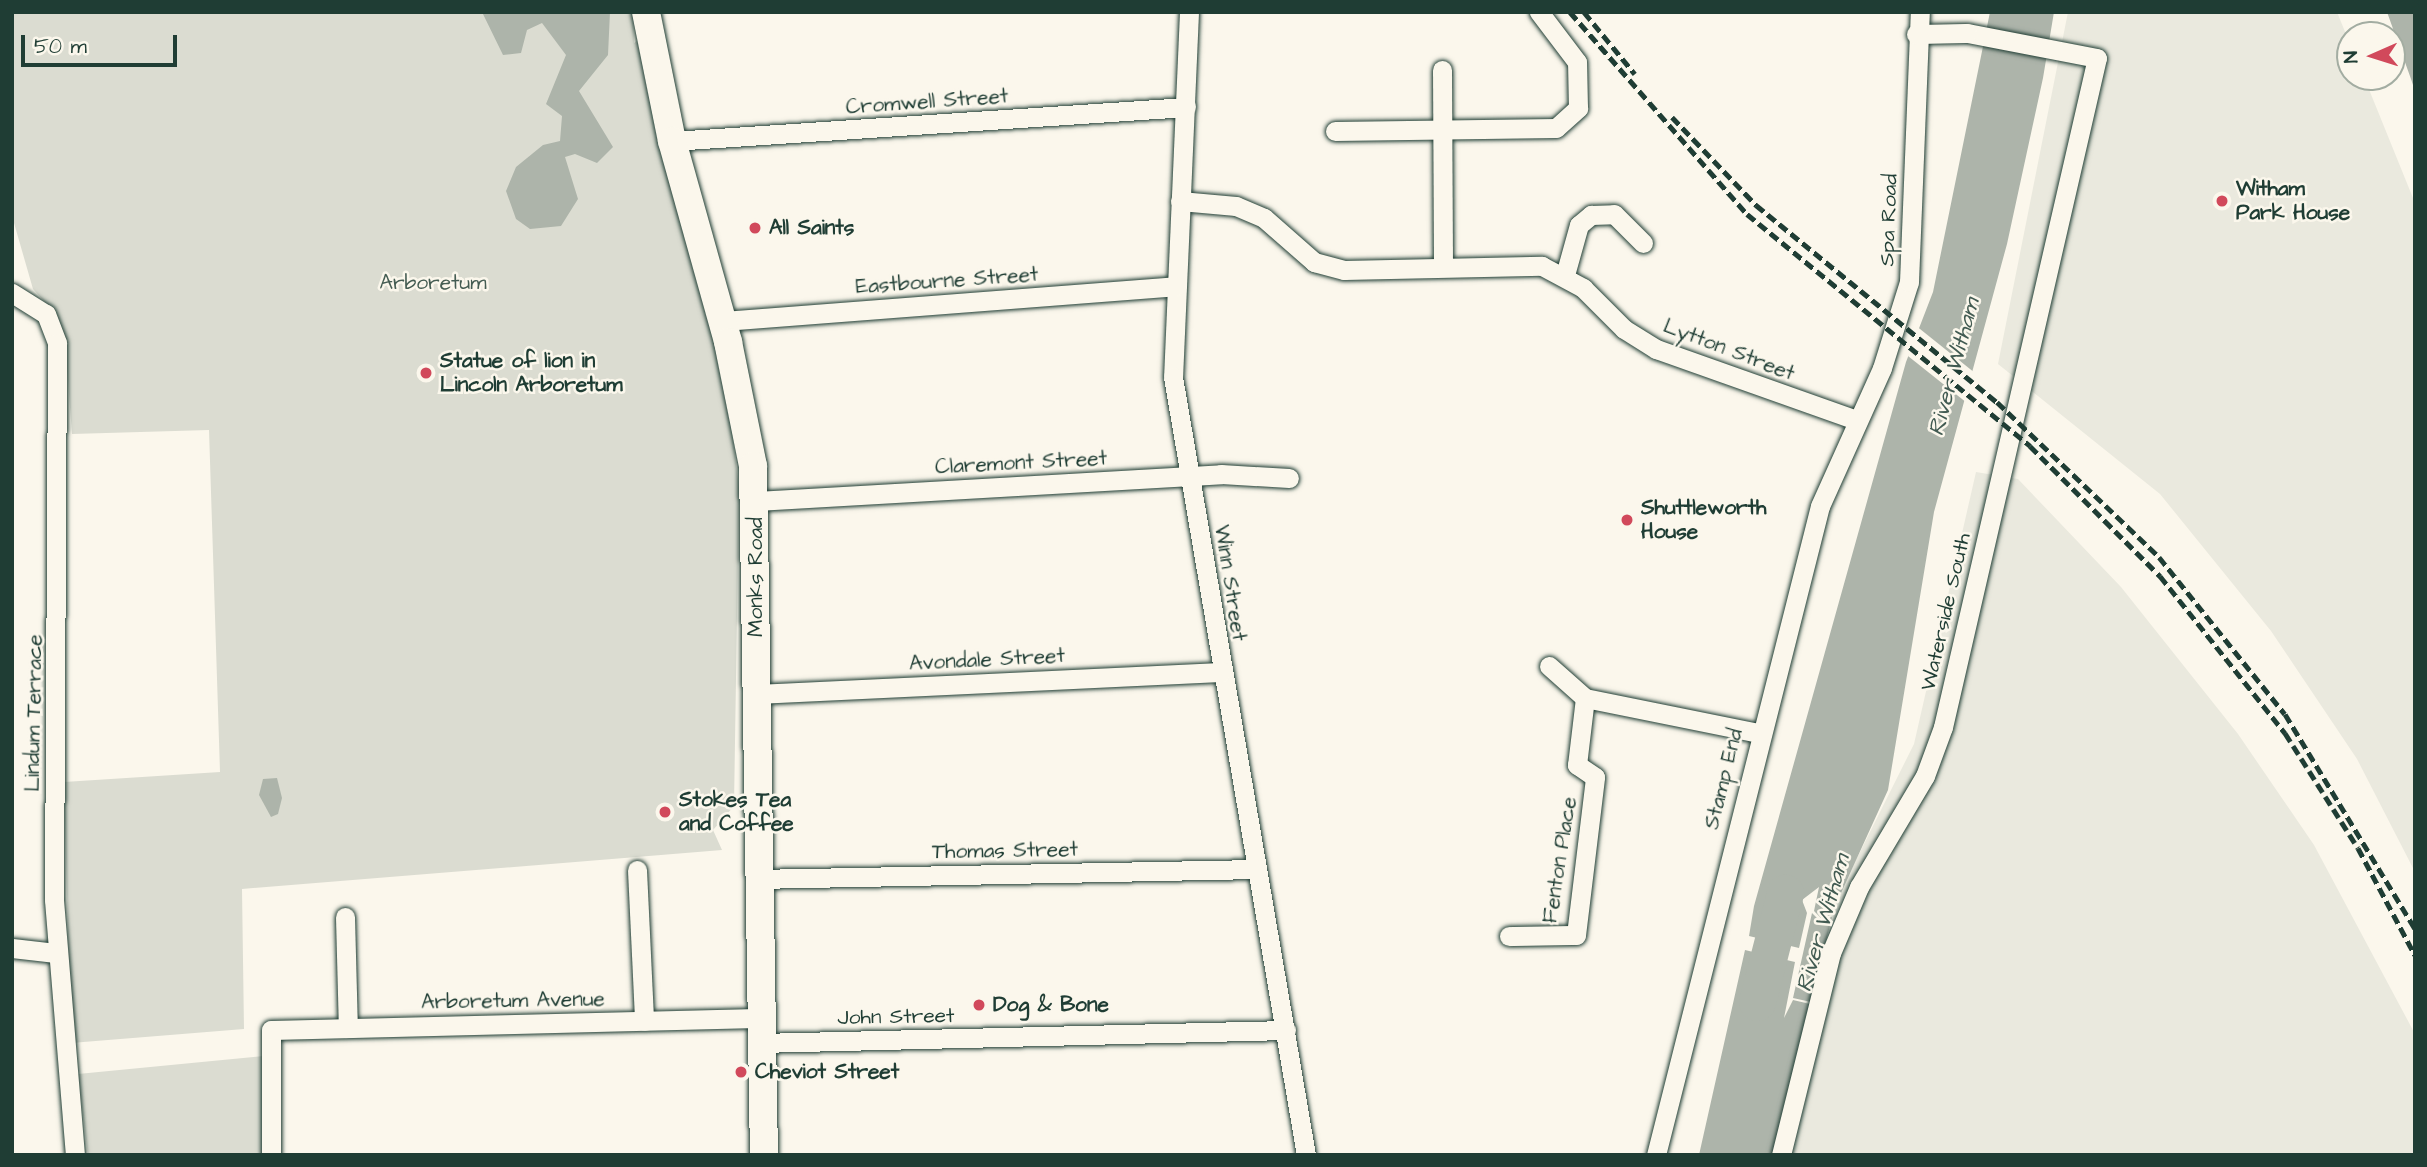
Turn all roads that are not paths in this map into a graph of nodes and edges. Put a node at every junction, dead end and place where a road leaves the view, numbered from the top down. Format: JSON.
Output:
{"nodes":[{"id":1,"x":646,"y":12,"type":"edge"},
{"id":2,"x":1189,"y":12,"type":"edge"},
{"id":3,"x":1539,"y":12,"type":"edge"},
{"id":4,"x":1920,"y":12,"type":"edge"},
{"id":5,"x":1916,"y":34,"type":"junction"},
{"id":6,"x":1442,"y":69,"type":"dead end"},
{"id":7,"x":1186,"y":107,"type":"junction"},
{"id":8,"x":1335,"y":131,"type":"dead end"},
{"id":9,"x":1442,"y":131,"type":"junction"},
{"id":10,"x":671,"y":141,"type":"junction"},
{"id":11,"x":1180,"y":201,"type":"junction"},
{"id":12,"x":1643,"y":243,"type":"dead end"},
{"id":13,"x":1443,"y":265,"type":"junction"},
{"id":14,"x":1565,"y":275,"type":"junction"},
{"id":15,"x":1176,"y":286,"type":"junction"},
{"id":16,"x":12,"y":293,"type":"edge"},
{"id":17,"x":723,"y":321,"type":"junction"},
{"id":18,"x":1856,"y":420,"type":"junction"},
{"id":19,"x":1189,"y":476,"type":"junction"},
{"id":20,"x":1289,"y":478,"type":"dead end"},
{"id":21,"x":756,"y":501,"type":"junction"},
{"id":22,"x":1549,"y":666,"type":"dead end"},
{"id":23,"x":1221,"y":672,"type":"junction"},
{"id":24,"x":755,"y":694,"type":"junction"},
{"id":25,"x":1585,"y":698,"type":"junction"},
{"id":26,"x":1758,"y":733,"type":"junction"},
{"id":27,"x":1256,"y":869,"type":"junction"},
{"id":28,"x":637,"y":870,"type":"dead end"},
{"id":29,"x":755,"y":879,"type":"junction"},
{"id":30,"x":345,"y":917,"type":"dead end"},
{"id":31,"x":1509,"y":936,"type":"dead end"},
{"id":32,"x":12,"y":948,"type":"edge"},
{"id":33,"x":56,"y":953,"type":"junction"},
{"id":34,"x":644,"y":1021,"type":"junction"},
{"id":35,"x":348,"y":1028,"type":"junction"},
{"id":36,"x":758,"y":1030,"type":"junction"},
{"id":37,"x":1286,"y":1030,"type":"junction"},
{"id":38,"x":75,"y":1155,"type":"edge"},
{"id":39,"x":271,"y":1155,"type":"edge"},
{"id":40,"x":764,"y":1155,"type":"edge"},
{"id":41,"x":1307,"y":1155,"type":"edge"},
{"id":42,"x":1656,"y":1155,"type":"edge"},
{"id":43,"x":1781,"y":1155,"type":"edge"}],
"edges":[{"from":1,"to":10,"type":"main road","name":"Monks Road"},
{"from":2,"to":7,"type":"street","name":"Winn Street"},
{"from":3,"to":9,"type":"street"},
{"from":4,"to":5,"type":"street","name":"Spa Road"},
{"from":5,"to":18,"type":"street","name":"Spa Road"},
{"from":5,"to":43,"type":"street","name":"Waterside South"},
{"from":6,"to":9,"type":"street"},
{"from":7,"to":10,"type":"street","name":"Cromwell Street"},
{"from":7,"to":11,"type":"street","name":"Winn Street"},
{"from":8,"to":9,"type":"street"},
{"from":9,"to":13,"type":"street"},
{"from":10,"to":17,"type":"main road","name":"Monks Road"},
{"from":11,"to":13,"type":"street","name":"Lytton Street"},
{"from":11,"to":15,"type":"street","name":"Winn Street"},
{"from":12,"to":14,"type":"street"},
{"from":13,"to":14,"type":"street","name":"Lytton Street"},
{"from":14,"to":18,"type":"street","name":"Lytton Street"},
{"from":15,"to":17,"type":"street","name":"Eastbourne Street"},
{"from":15,"to":19,"type":"street","name":"Winn Street"},
{"from":16,"to":33,"type":"street","name":"Lindum Terrace"},
{"from":17,"to":21,"type":"main road","name":"Monks Road"},
{"from":18,"to":26,"type":"street","name":"Stamp End"},
{"from":19,"to":20,"type":"street","name":"Claremont Street"},
{"from":19,"to":21,"type":"street","name":"Claremont Street"},
{"from":19,"to":23,"type":"street","name":"Winn Street"},
{"from":21,"to":24,"type":"main road","name":"Monks Road"},
{"from":22,"to":25,"type":"street"},
{"from":23,"to":24,"type":"street","name":"Avondale Street"},
{"from":23,"to":27,"type":"street","name":"Winn Street"},
{"from":24,"to":29,"type":"main road","name":"Monks Road"},
{"from":25,"to":26,"type":"street"},
{"from":25,"to":31,"type":"street","name":"Fenton Place"},
{"from":26,"to":42,"type":"street","name":"Stamp End"},
{"from":27,"to":29,"type":"street","name":"Thomas Street"},
{"from":27,"to":37,"type":"street","name":"Winn Street"},
{"from":28,"to":34,"type":"street"},
{"from":29,"to":36,"type":"main road","name":"Monks Road"},
{"from":30,"to":35,"type":"street"},
{"from":32,"to":33,"type":"street"},
{"from":33,"to":38,"type":"street","name":"Lindum Terrace"},
{"from":34,"to":35,"type":"street","name":"Arboretum Avenue"},
{"from":34,"to":36,"type":"street","name":"Arboretum Avenue"},
{"from":35,"to":39,"type":"street","name":"Arboretum Avenue"},
{"from":36,"to":37,"type":"street","name":"John Street"},
{"from":36,"to":40,"type":"main road","name":"Monks Road"},
{"from":37,"to":41,"type":"street","name":"Winn Street"}]}
